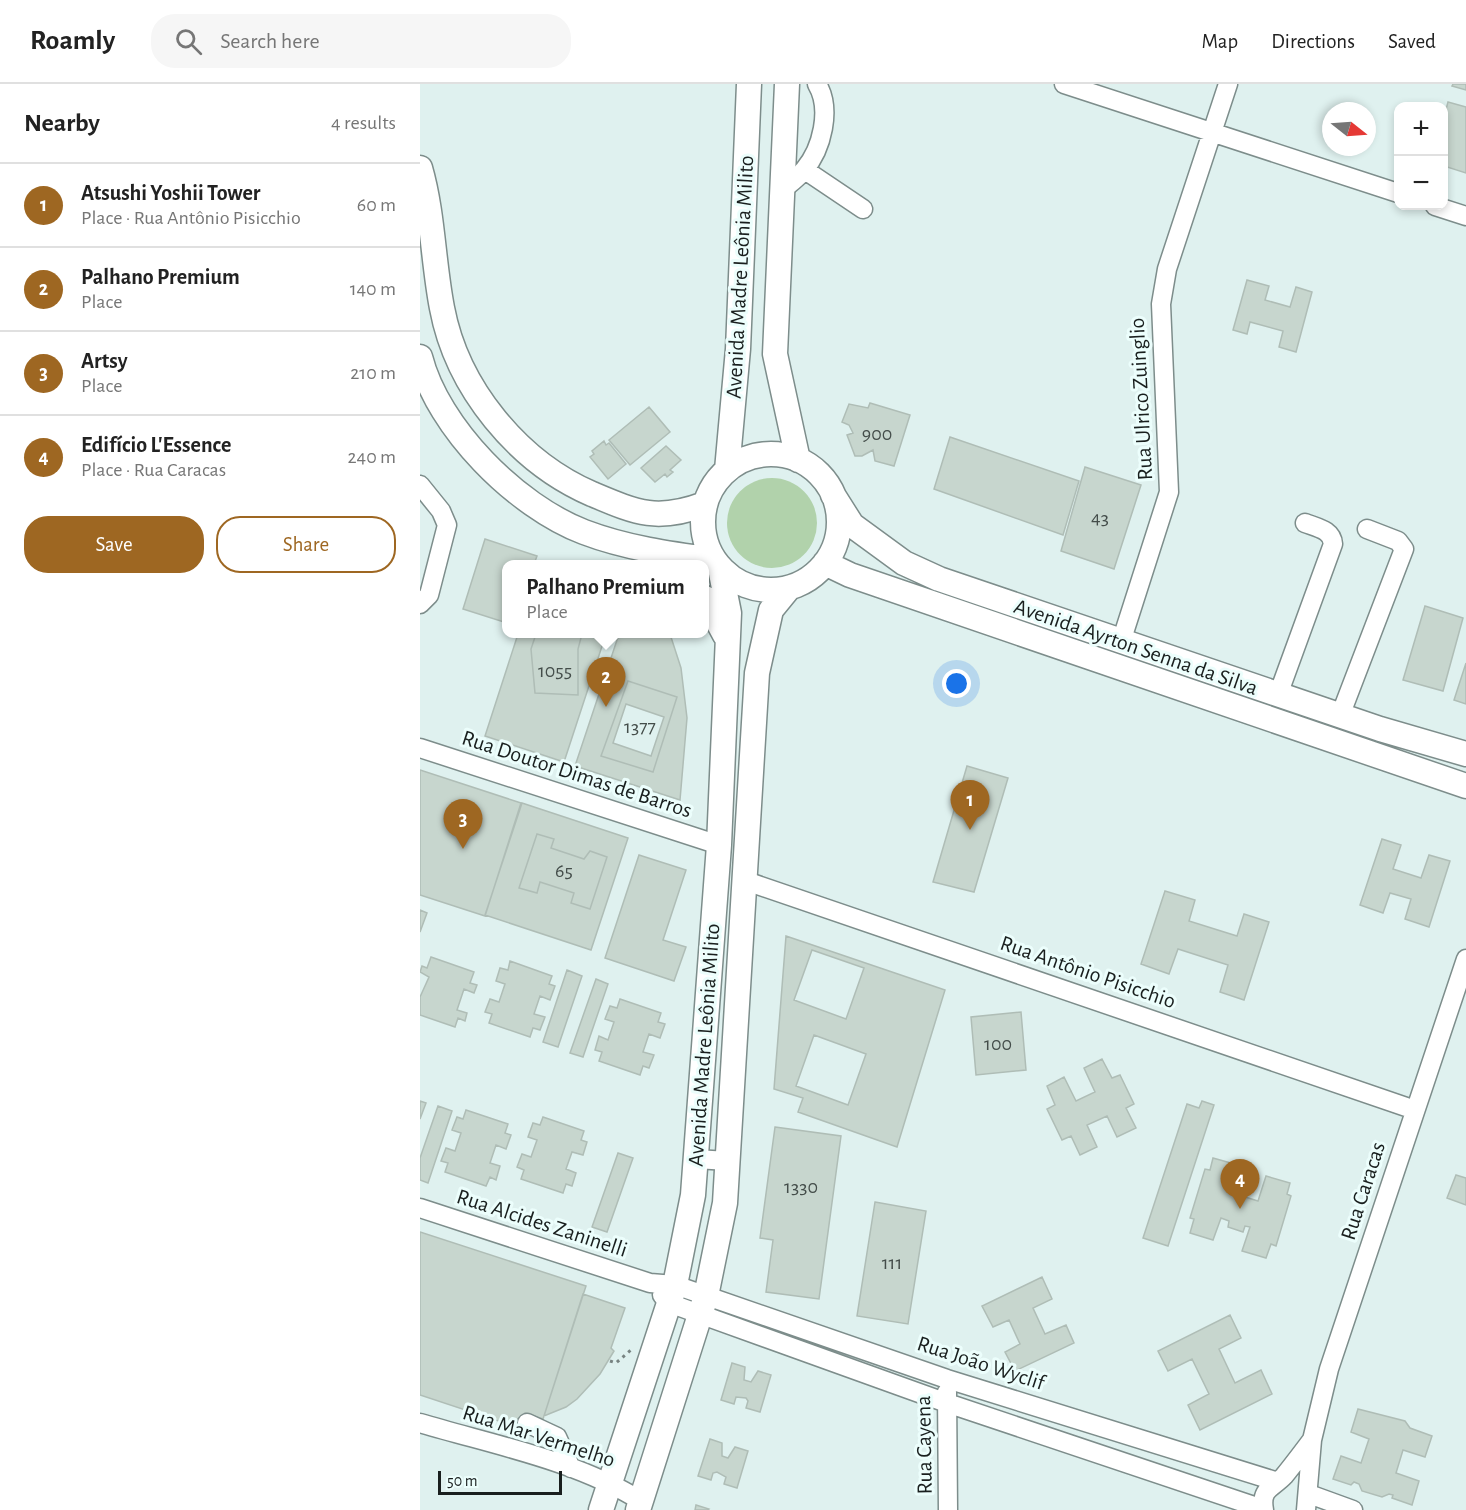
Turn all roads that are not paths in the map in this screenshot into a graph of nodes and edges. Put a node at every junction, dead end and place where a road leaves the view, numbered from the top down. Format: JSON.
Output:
{"nodes":[{"id":1,"x":749,"y":84,"type":"edge"},
{"id":2,"x":787,"y":84,"type":"edge"},
{"id":3,"x":817,"y":84,"type":"edge"},
{"id":4,"x":1064,"y":84,"type":"edge"},
{"id":5,"x":1228,"y":84,"type":"edge"},
{"id":6,"x":1212,"y":132,"type":"junction"},
{"id":7,"x":420,"y":168,"type":"edge"},
{"id":8,"x":805,"y":170,"type":"junction"},
{"id":9,"x":782,"y":190,"type":"junction"},
{"id":10,"x":1394,"y":193,"type":"edge"},
{"id":11,"x":863,"y":209,"type":"dead end"},
{"id":12,"x":1447,"y":210,"type":"edge"},
{"id":13,"x":1466,"y":216,"type":"edge"},
{"id":14,"x":422,"y":371,"type":"edge"},
{"id":15,"x":798,"y":460,"type":"junction"},
{"id":16,"x":727,"y":470,"type":"junction"},
{"id":17,"x":420,"y":485,"type":"edge"},
{"id":18,"x":833,"y":495,"type":"junction"},
{"id":19,"x":705,"y":504,"type":"junction"},
{"id":20,"x":1305,"y":523,"type":"dead end"},
{"id":21,"x":1367,"y":529,"type":"dead end"},
{"id":22,"x":641,"y":550,"type":"junction"},
{"id":23,"x":660,"y":560,"type":"edge"},
{"id":24,"x":695,"y":560,"type":"edge"},
{"id":25,"x":709,"y":563,"type":"edge"},
{"id":26,"x":825,"y":563,"type":"junction"},
{"id":27,"x":717,"y":564,"type":"junction"},
{"id":28,"x":789,"y":588,"type":"junction"},
{"id":29,"x":420,"y":604,"type":"edge"},
{"id":30,"x":709,"y":605,"type":"edge"},
{"id":31,"x":727,"y":639,"type":"junction"},
{"id":32,"x":1121,"y":642,"type":"junction"},
{"id":33,"x":1278,"y":695,"type":"junction"},
{"id":34,"x":1340,"y":716,"type":"junction"},
{"id":35,"x":420,"y":748,"type":"edge"},
{"id":36,"x":1466,"y":754,"type":"edge"},
{"id":37,"x":1466,"y":786,"type":"edge"},
{"id":38,"x":719,"y":845,"type":"junction"},
{"id":39,"x":746,"y":881,"type":"junction"},
{"id":40,"x":1466,"y":959,"type":"edge"},
{"id":41,"x":1415,"y":1110,"type":"junction"},
{"id":42,"x":699,"y":1115,"type":"junction"},
{"id":43,"x":731,"y":1118,"type":"junction"},
{"id":44,"x":696,"y":1159,"type":"junction"},
{"id":45,"x":728,"y":1161,"type":"junction"},
{"id":46,"x":420,"y":1208,"type":"edge"},
{"id":47,"x":672,"y":1294,"type":"junction"},
{"id":48,"x":702,"y":1305,"type":"junction"},
{"id":49,"x":947,"y":1378,"type":"junction"},
{"id":50,"x":946,"y":1403,"type":"junction"},
{"id":51,"x":420,"y":1423,"type":"edge"},
{"id":52,"x":526,"y":1423,"type":"dead end"},
{"id":53,"x":1312,"y":1440,"type":"junction"},
{"id":54,"x":571,"y":1468,"type":"junction"},
{"id":55,"x":1278,"y":1480,"type":"junction"},
{"id":56,"x":611,"y":1483,"type":"junction"},
{"id":57,"x":1307,"y":1498,"type":"edge"},
{"id":58,"x":640,"y":1505,"type":"edge"},
{"id":59,"x":1264,"y":1509,"type":"edge"},
{"id":60,"x":601,"y":1510,"type":"edge"},
{"id":61,"x":948,"y":1510,"type":"edge"},
{"id":62,"x":1353,"y":1510,"type":"edge"}],
"edges":[{"from":1,"to":16,"type":"main road","name":"Avenida Madre Leônia Milito"},
{"from":2,"to":9,"type":"main road","name":"Avenida Madre Leônia Milito"},
{"from":3,"to":8,"type":"street"},
{"from":4,"to":6,"type":"street"},
{"from":5,"to":6,"type":"street","name":"Rua Ulrico Zuinglio"},
{"from":6,"to":10,"type":"street"},
{"from":6,"to":32,"type":"street","name":"Rua Ulrico Zuinglio"},
{"from":7,"to":19,"type":"main road"},
{"from":8,"to":9,"type":"street"},
{"from":8,"to":11,"type":"street"},
{"from":9,"to":15,"type":"main road","name":"Avenida Madre Leônia Milito"},
{"from":12,"to":13,"type":"street"},
{"from":14,"to":22,"type":"main road"},
{"from":15,"to":16,"type":"main road"},
{"from":15,"to":18,"type":"main road"},
{"from":16,"to":19,"type":"main road"},
{"from":17,"to":29,"type":"street"},
{"from":18,"to":26,"type":"main road"},
{"from":18,"to":32,"type":"main road","name":"Avenida Ayrton Senna da Silva"},
{"from":19,"to":27,"type":"main road"},
{"from":20,"to":33,"type":"street"},
{"from":21,"to":34,"type":"street"},
{"from":22,"to":23,"type":"main road"},
{"from":22,"to":24,"type":"main road"},
{"from":25,"to":27,"type":"main road"},
{"from":26,"to":28,"type":"main road"},
{"from":26,"to":37,"type":"main road","name":"Avenida Ayrton Senna da Silva"},
{"from":27,"to":28,"type":"main road"},
{"from":27,"to":31,"type":"main road","name":"Avenida Madre Leônia Milito"},
{"from":28,"to":39,"type":"main road","name":"Avenida Madre Leônia Milito"},
{"from":30,"to":31,"type":"main road"},
{"from":31,"to":38,"type":"main road","name":"Avenida Madre Leônia Milito"},
{"from":32,"to":33,"type":"main road","name":"Avenida Ayrton Senna da Silva"},
{"from":33,"to":34,"type":"main road","name":"Avenida Ayrton Senna da Silva"},
{"from":34,"to":36,"type":"main road","name":"Avenida Ayrton Senna da Silva"},
{"from":35,"to":38,"type":"street","name":"Rua Doutor Dimas de Barros"},
{"from":38,"to":42,"type":"main road","name":"Avenida Madre Leônia Milito"},
{"from":39,"to":41,"type":"street","name":"Rua Antônio Pisicchio"},
{"from":39,"to":43,"type":"main road","name":"Avenida Madre Leônia Milito"},
{"from":40,"to":41,"type":"street","name":"Rua Caracas"},
{"from":41,"to":53,"type":"street","name":"Rua Caracas"},
{"from":42,"to":43,"type":"street"},
{"from":42,"to":44,"type":"main road","name":"Avenida Madre Leônia Milito"},
{"from":43,"to":45,"type":"main road","name":"Avenida Madre Leônia Milito"},
{"from":44,"to":45,"type":"street"},
{"from":44,"to":47,"type":"main road","name":"Avenida Madre Leônia Milito"},
{"from":45,"to":48,"type":"main road","name":"Avenida Madre Leônia Milito"},
{"from":46,"to":47,"type":"street","name":"Rua Alcides Zaninelli"},
{"from":47,"to":48,"type":"street","name":"Rua João Wyclif"},
{"from":47,"to":56,"type":"main road","name":"Avenida Madre Leônia Milito"},
{"from":48,"to":49,"type":"street","name":"Rua João Wyclif"},
{"from":48,"to":50,"type":"street","name":"Rua João Wyclif"},
{"from":48,"to":58,"type":"main road","name":"Avenida Madre Leônia Milito"},
{"from":49,"to":50,"type":"street","name":"Rua Cayena"},
{"from":49,"to":55,"type":"street","name":"Rua João Wyclif"},
{"from":50,"to":59,"type":"street","name":"Rua João Wyclif"},
{"from":50,"to":61,"type":"street","name":"Rua Cayena"},
{"from":51,"to":54,"type":"street","name":"Rua Mar Vermelho"},
{"from":52,"to":54,"type":"street"},
{"from":53,"to":55,"type":"street","name":"Rua Caracas"},
{"from":53,"to":57,"type":"street","name":"Rua Caracas"},
{"from":54,"to":56,"type":"street","name":"Rua Mar Vermelho"},
{"from":55,"to":57,"type":"street","name":"Rua João Wyclif"},
{"from":55,"to":59,"type":"street","name":"Rua Caracas"},
{"from":56,"to":58,"type":"street","name":"Rua Mar Vermelho"},
{"from":56,"to":60,"type":"main road","name":"Avenida Madre Leônia Milito"},
{"from":57,"to":62,"type":"street","name":"Rua João Wyclif"}]}
